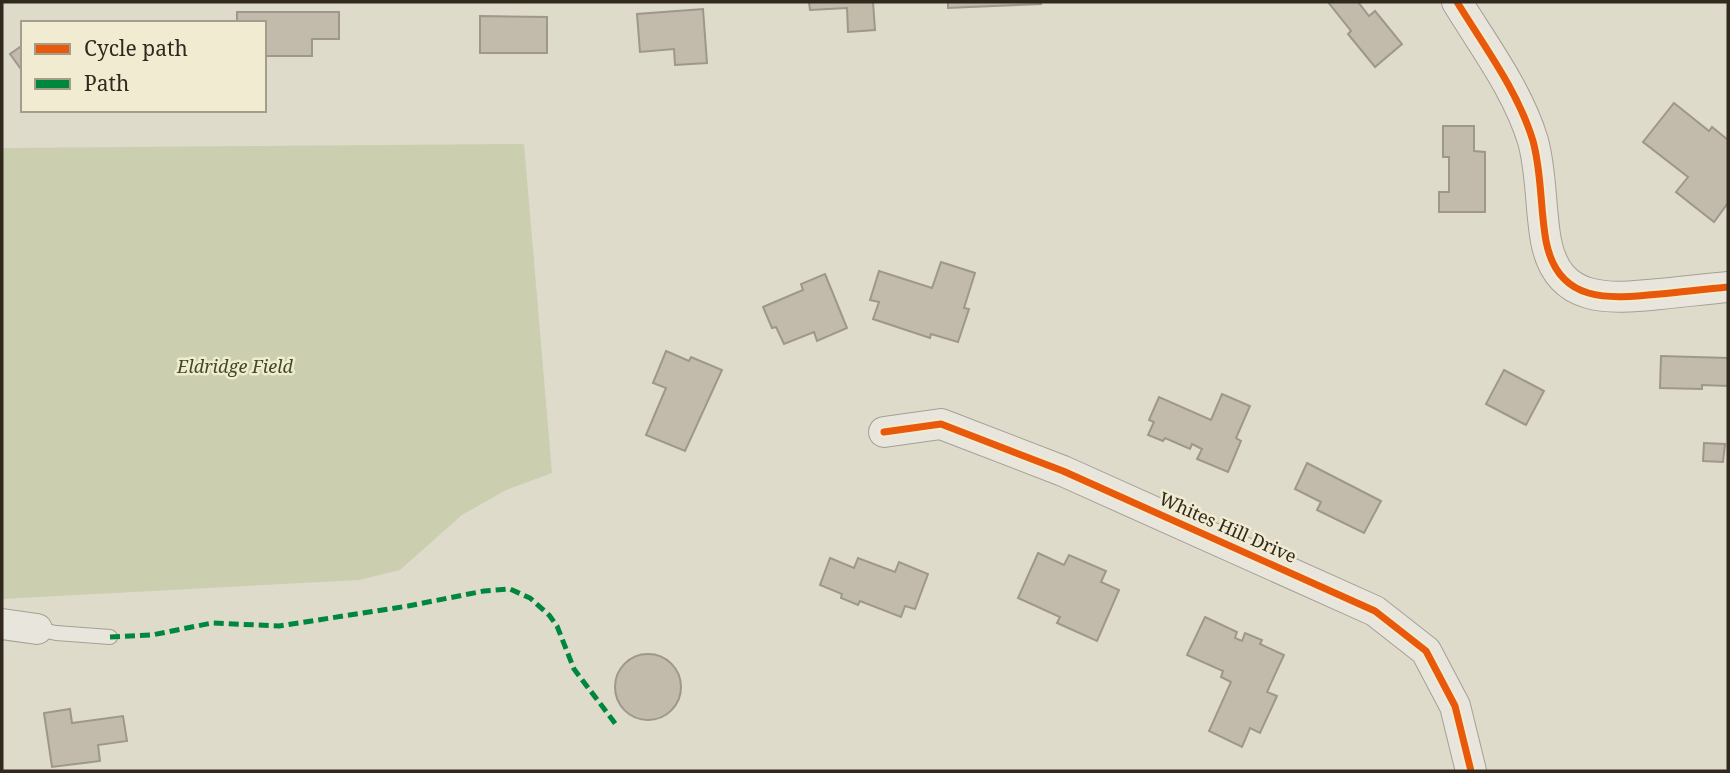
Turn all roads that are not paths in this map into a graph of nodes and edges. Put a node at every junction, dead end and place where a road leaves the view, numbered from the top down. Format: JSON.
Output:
{"nodes":[{"id":1,"x":1457,"y":2,"type":"edge"},
{"id":2,"x":1728,"y":287,"type":"edge"},
{"id":3,"x":884,"y":432,"type":"dead end"},
{"id":4,"x":2,"y":624,"type":"edge"},
{"id":5,"x":37,"y":629,"type":"joint"},
{"id":6,"x":110,"y":637,"type":"dead end"},
{"id":7,"x":1471,"y":771,"type":"edge"}],
"edges":[{"from":1,"to":2,"type":"street"},
{"from":3,"to":7,"type":"street","name":"Whites Hill Drive"},
{"from":4,"to":5,"type":"street"},
{"from":5,"to":6,"type":"lane"}]}
